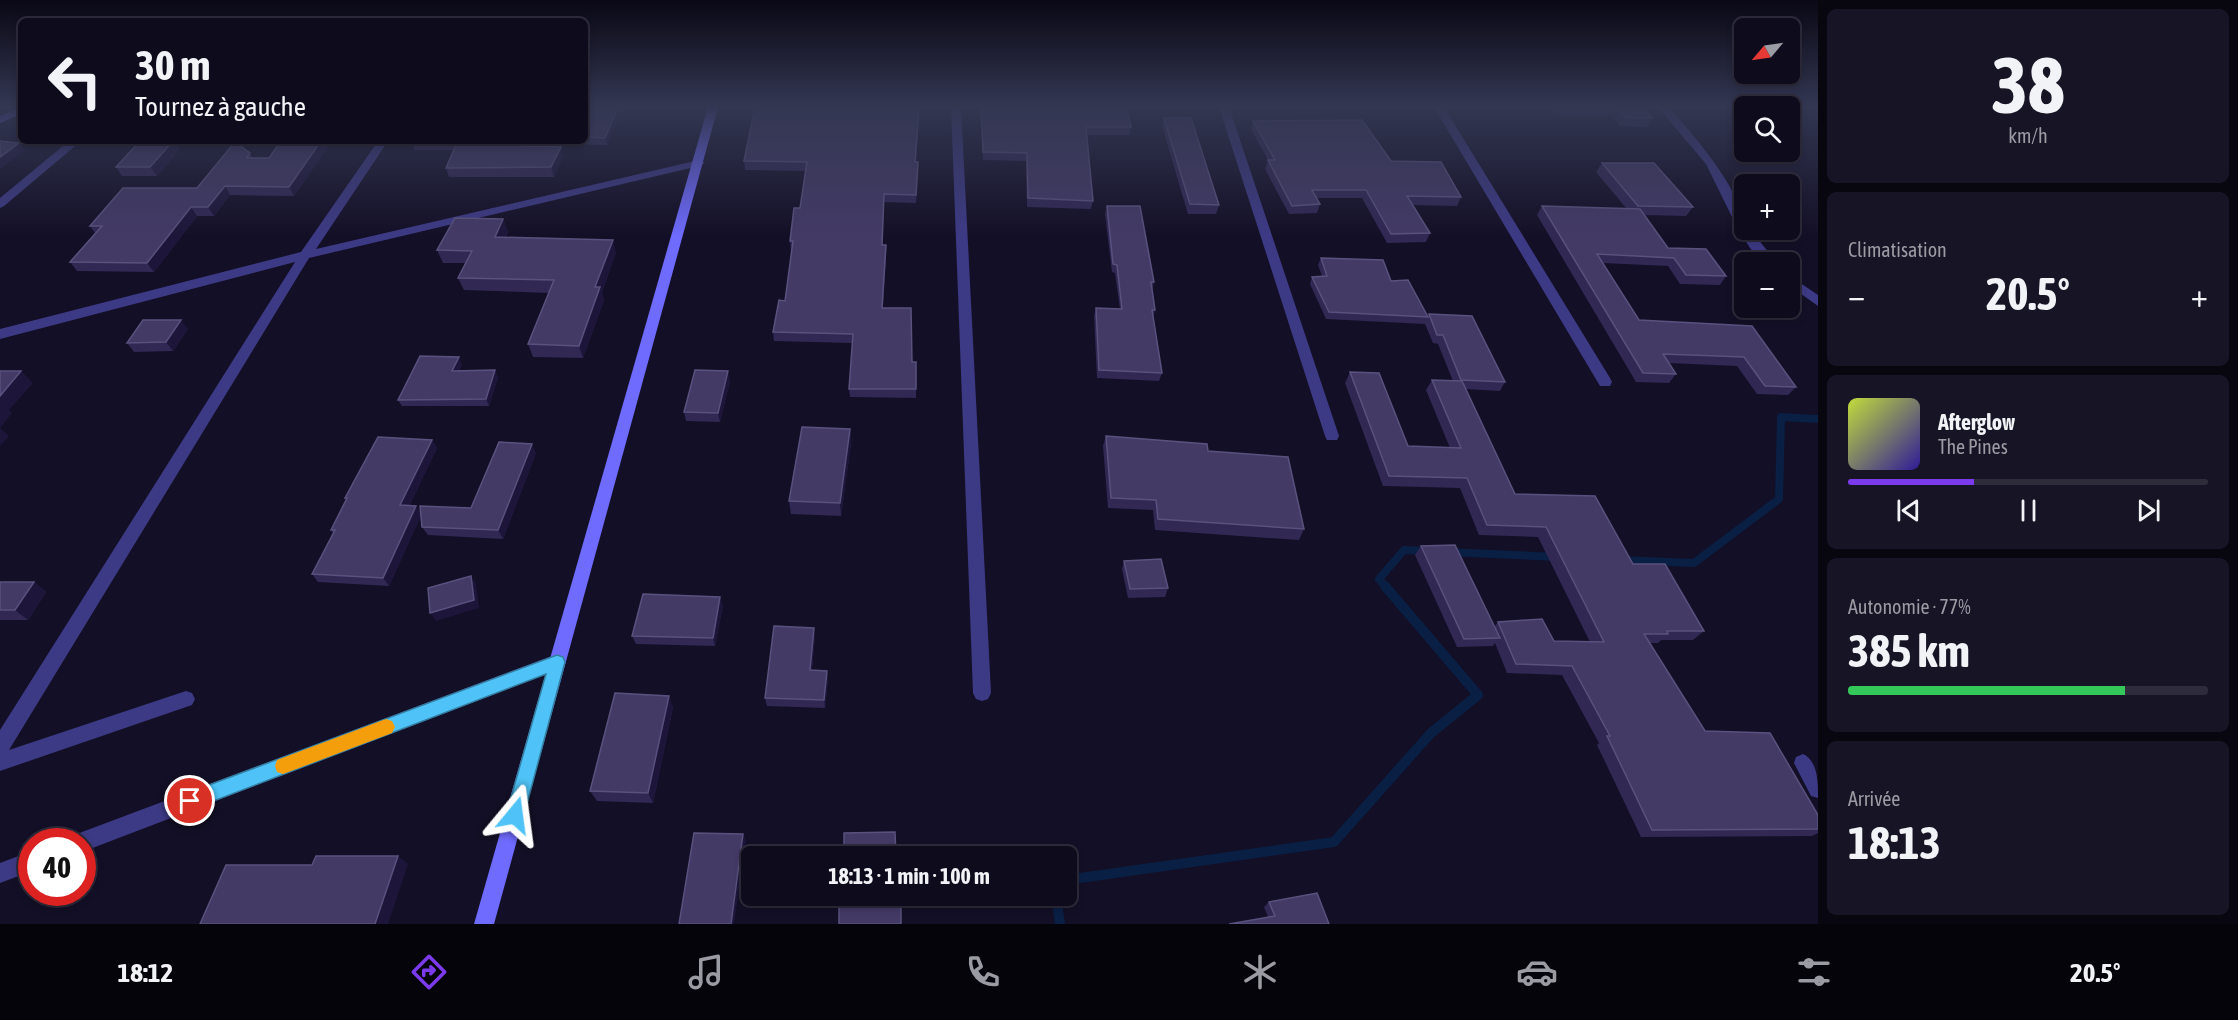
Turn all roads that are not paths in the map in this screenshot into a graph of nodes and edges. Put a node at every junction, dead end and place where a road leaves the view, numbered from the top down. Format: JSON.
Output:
{"nodes":[{"id":1,"x":65,"y":150,"type":"edge"},
{"id":2,"x":377,"y":150,"type":"edge"},
{"id":3,"x":702,"y":150,"type":"edge"},
{"id":4,"x":958,"y":150,"type":"edge"},
{"id":5,"x":1238,"y":150,"type":"edge"},
{"id":6,"x":1465,"y":150,"type":"edge"},
{"id":7,"x":1701,"y":150,"type":"edge"},
{"id":8,"x":699,"y":163,"type":"junction"},
{"id":9,"x":0,"y":204,"type":"edge"},
{"id":10,"x":1734,"y":207,"type":"edge"},
{"id":11,"x":1751,"y":240,"type":"edge"},
{"id":12,"x":1761,"y":252,"type":"edge"},
{"id":13,"x":305,"y":255,"type":"junction"},
{"id":14,"x":1800,"y":288,"type":"edge"},
{"id":15,"x":1818,"y":302,"type":"edge"},
{"id":16,"x":0,"y":334,"type":"edge"},
{"id":17,"x":1605,"y":382,"type":"dead end"},
{"id":18,"x":1332,"y":436,"type":"dead end"},
{"id":19,"x":557,"y":662,"type":"junction"},
{"id":20,"x":982,"y":693,"type":"dead end"},
{"id":21,"x":186,"y":699,"type":"dead end"},
{"id":22,"x":0,"y":747,"type":"edge"},
{"id":23,"x":0,"y":762,"type":"edge"},
{"id":24,"x":1803,"y":763,"type":"dead end"},
{"id":25,"x":1818,"y":789,"type":"edge"},
{"id":26,"x":96,"y":837,"type":"edge"},
{"id":27,"x":18,"y":866,"type":"edge"},
{"id":28,"x":0,"y":873,"type":"edge"},
{"id":29,"x":484,"y":924,"type":"edge"}],
"edges":[{"from":1,"to":9,"type":"street"},
{"from":2,"to":13,"type":"street"},
{"from":3,"to":8,"type":"street"},
{"from":4,"to":20,"type":"street"},
{"from":5,"to":18,"type":"street"},
{"from":6,"to":17,"type":"street"},
{"from":7,"to":10,"type":"street"},
{"from":8,"to":13,"type":"street"},
{"from":8,"to":19,"type":"street"},
{"from":11,"to":12,"type":"street"},
{"from":13,"to":16,"type":"street"},
{"from":13,"to":22,"type":"street"},
{"from":14,"to":15,"type":"street"},
{"from":19,"to":26,"type":"street"},
{"from":19,"to":29,"type":"street"},
{"from":21,"to":23,"type":"street"},
{"from":24,"to":25,"type":"street"},
{"from":27,"to":28,"type":"street"}]}
